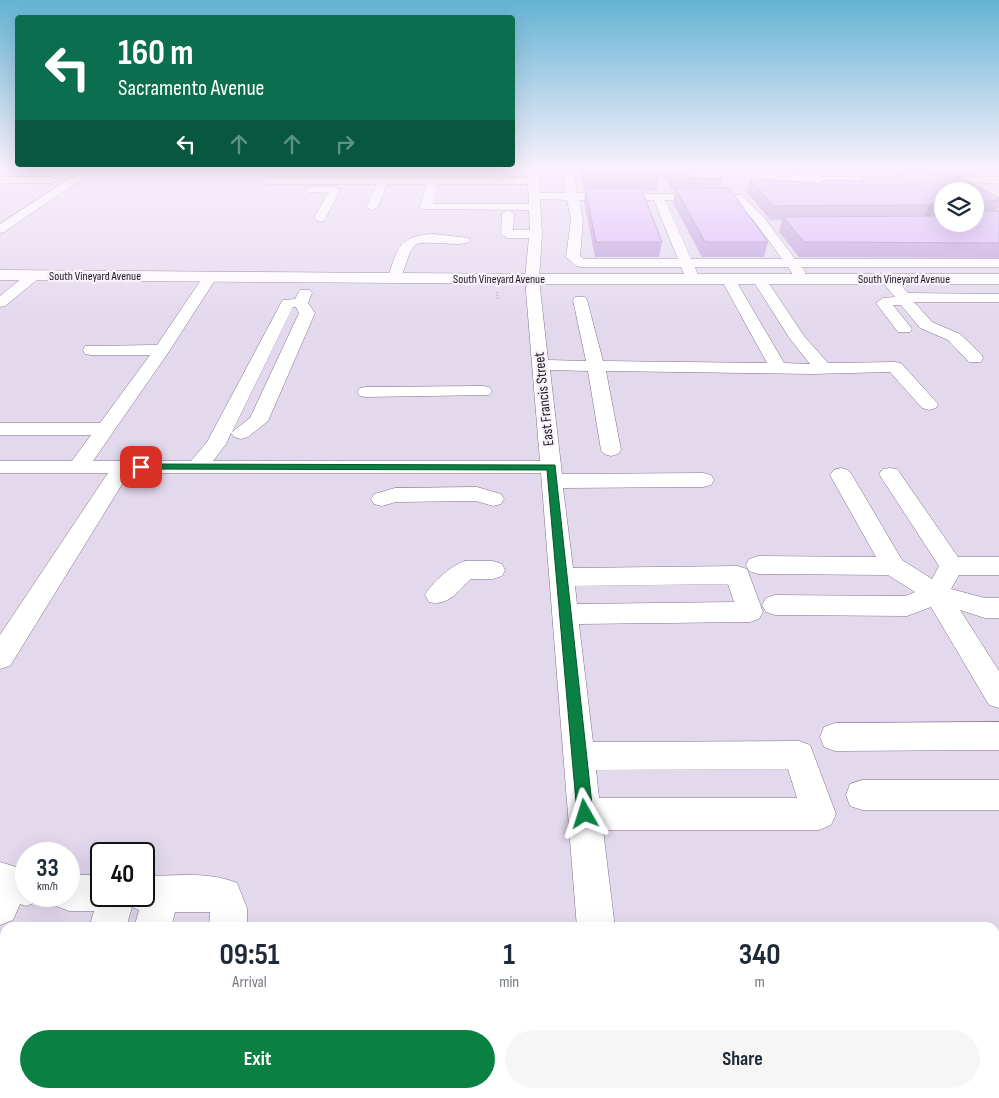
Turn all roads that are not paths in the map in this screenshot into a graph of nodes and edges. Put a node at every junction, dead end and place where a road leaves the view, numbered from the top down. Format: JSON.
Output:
{"nodes":[{"id":1,"x":13,"y":220,"type":"edge"},
{"id":2,"x":507,"y":220,"type":"edge"},
{"id":3,"x":536,"y":220,"type":"edge"},
{"id":4,"x":578,"y":220,"type":"edge"},
{"id":5,"x":671,"y":220,"type":"edge"},
{"id":6,"x":759,"y":220,"type":"edge"},
{"id":7,"x":761,"y":223,"type":"junction"},
{"id":8,"x":779,"y":223,"type":"edge"},
{"id":9,"x":0,"y":229,"type":"edge"},
{"id":10,"x":536,"y":234,"type":"junction"},
{"id":11,"x":464,"y":241,"type":"dead end"},
{"id":12,"x":685,"y":263,"type":"junction"},
{"id":13,"x":792,"y":263,"type":"junction"},
{"id":14,"x":999,"y":263,"type":"edge"},
{"id":15,"x":0,"y":275,"type":"edge"},
{"id":16,"x":33,"y":276,"type":"junction"},
{"id":17,"x":210,"y":277,"type":"junction"},
{"id":18,"x":395,"y":278,"type":"junction"},
{"id":19,"x":532,"y":279,"type":"junction"},
{"id":20,"x":692,"y":279,"type":"junction"},
{"id":21,"x":728,"y":279,"type":"junction"},
{"id":22,"x":804,"y":279,"type":"junction"},
{"id":23,"x":887,"y":279,"type":"junction"},
{"id":24,"x":999,"y":279,"type":"edge"},
{"id":25,"x":759,"y":280,"type":"junction"},
{"id":26,"x":999,"y":298,"type":"edge"},
{"id":27,"x":904,"y":299,"type":"junction"},
{"id":28,"x":580,"y":300,"type":"dead end"},
{"id":29,"x":0,"y":303,"type":"edge"},
{"id":30,"x":904,"y":329,"type":"dead end"},
{"id":31,"x":269,"y":341,"type":"junction"},
{"id":32,"x":294,"y":341,"type":"junction"},
{"id":33,"x":91,"y":350,"type":"dead end"},
{"id":34,"x":162,"y":350,"type":"junction"},
{"id":35,"x":974,"y":358,"type":"dead end"},
{"id":36,"x":541,"y":365,"type":"junction"},
{"id":37,"x":596,"y":365,"type":"junction"},
{"id":38,"x":778,"y":368,"type":"junction"},
{"id":39,"x":823,"y":368,"type":"junction"},
{"id":40,"x":483,"y":391,"type":"dead end"},
{"id":41,"x":366,"y":392,"type":"dead end"},
{"id":42,"x":929,"y":404,"type":"dead end"},
{"id":43,"x":0,"y":429,"type":"edge"},
{"id":44,"x":105,"y":429,"type":"junction"},
{"id":45,"x":241,"y":433,"type":"dead end"},
{"id":46,"x":611,"y":450,"type":"dead end"},
{"id":47,"x":78,"y":467,"type":"junction"},
{"id":48,"x":122,"y":467,"type":"junction"},
{"id":49,"x":197,"y":467,"type":"junction"},
{"id":50,"x":4,"y":471,"type":"edge"},
{"id":51,"x":552,"y":474,"type":"junction"},
{"id":52,"x":890,"y":474,"type":"dead end"},
{"id":53,"x":841,"y":475,"type":"dead end"},
{"id":54,"x":703,"y":480,"type":"dead end"},
{"id":55,"x":382,"y":499,"type":"dead end"},
{"id":56,"x":493,"y":499,"type":"dead end"},
{"id":57,"x":758,"y":565,"type":"dead end"},
{"id":58,"x":893,"y":566,"type":"junction"},
{"id":59,"x":951,"y":566,"type":"junction"},
{"id":60,"x":999,"y":566,"type":"edge"},
{"id":61,"x":493,"y":570,"type":"dead end"},
{"id":62,"x":562,"y":577,"type":"junction"},
{"id":63,"x":936,"y":594,"type":"junction"},
{"id":64,"x":438,"y":595,"type":"dead end"},
{"id":65,"x":775,"y":605,"type":"dead end"},
{"id":66,"x":999,"y":608,"type":"edge"},
{"id":67,"x":566,"y":614,"type":"junction"},
{"id":68,"x":0,"y":658,"type":"edge"},
{"id":69,"x":999,"y":696,"type":"edge"},
{"id":70,"x":999,"y":736,"type":"edge"},
{"id":71,"x":835,"y":737,"type":"dead end"},
{"id":72,"x":580,"y":756,"type":"junction"},
{"id":73,"x":862,"y":796,"type":"dead end"},
{"id":74,"x":996,"y":800,"type":"edge"},
{"id":75,"x":585,"y":814,"type":"junction"},
{"id":76,"x":155,"y":894,"type":"edge"},
{"id":77,"x":114,"y":907,"type":"edge"},
{"id":78,"x":153,"y":907,"type":"edge"},
{"id":79,"x":109,"y":922,"type":"edge"},
{"id":80,"x":152,"y":922,"type":"edge"},
{"id":81,"x":228,"y":922,"type":"edge"},
{"id":82,"x":595,"y":922,"type":"edge"}],
"edges":[{"from":1,"to":9,"type":"street"},
{"from":2,"to":10,"type":"street"},
{"from":3,"to":10,"type":"street","name":"East Francis Street"},
{"from":4,"to":12,"type":"street"},
{"from":5,"to":12,"type":"street"},
{"from":6,"to":7,"type":"street"},
{"from":7,"to":8,"type":"street"},
{"from":7,"to":13,"type":"street"},
{"from":10,"to":19,"type":"street","name":"East Francis Street"},
{"from":11,"to":18,"type":"street"},
{"from":12,"to":13,"type":"street"},
{"from":12,"to":20,"type":"street"},
{"from":13,"to":14,"type":"street"},
{"from":13,"to":22,"type":"street"},
{"from":15,"to":16,"type":"main road","name":"South Vineyard Avenue"},
{"from":16,"to":17,"type":"main road","name":"South Vineyard Avenue"},
{"from":16,"to":29,"type":"street"},
{"from":17,"to":18,"type":"main road","name":"South Vineyard Avenue"},
{"from":17,"to":34,"type":"street"},
{"from":18,"to":19,"type":"main road","name":"South Vineyard Avenue"},
{"from":19,"to":20,"type":"main road","name":"South Vineyard Avenue"},
{"from":19,"to":36,"type":"street","name":"East Francis Street"},
{"from":20,"to":21,"type":"main road","name":"South Vineyard Avenue"},
{"from":21,"to":25,"type":"main road","name":"South Vineyard Avenue"},
{"from":21,"to":38,"type":"street"},
{"from":22,"to":23,"type":"main road","name":"South Vineyard Avenue"},
{"from":22,"to":25,"type":"main road","name":"South Vineyard Avenue"},
{"from":23,"to":24,"type":"main road","name":"South Vineyard Avenue"},
{"from":23,"to":27,"type":"street"},
{"from":25,"to":39,"type":"street"},
{"from":26,"to":27,"type":"street"},
{"from":27,"to":30,"type":"street"},
{"from":27,"to":35,"type":"street"},
{"from":28,"to":37,"type":"street"},
{"from":31,"to":32,"type":"street"},
{"from":31,"to":32,"type":"street"},
{"from":31,"to":49,"type":"street"},
{"from":32,"to":45,"type":"street"},
{"from":33,"to":34,"type":"street"},
{"from":34,"to":44,"type":"street"},
{"from":36,"to":37,"type":"street"},
{"from":36,"to":51,"type":"street","name":"East Francis Street"},
{"from":37,"to":38,"type":"street"},
{"from":37,"to":46,"type":"street"},
{"from":38,"to":39,"type":"street"},
{"from":39,"to":42,"type":"street"},
{"from":40,"to":41,"type":"street"},
{"from":43,"to":44,"type":"street"},
{"from":44,"to":47,"type":"street"},
{"from":47,"to":48,"type":"street"},
{"from":47,"to":50,"type":"street"},
{"from":48,"to":49,"type":"street"},
{"from":48,"to":68,"type":"street"},
{"from":49,"to":51,"type":"street"},
{"from":51,"to":54,"type":"street"},
{"from":51,"to":62,"type":"street","name":"East Francis Street"},
{"from":52,"to":59,"type":"street"},
{"from":53,"to":58,"type":"street"},
{"from":55,"to":56,"type":"street"},
{"from":57,"to":58,"type":"street"},
{"from":58,"to":63,"type":"street"},
{"from":59,"to":60,"type":"street"},
{"from":59,"to":63,"type":"street"},
{"from":61,"to":64,"type":"street"},
{"from":62,"to":67,"type":"street","name":"East Francis Street"},
{"from":62,"to":67,"type":"street"},
{"from":63,"to":65,"type":"street"},
{"from":63,"to":66,"type":"street"},
{"from":63,"to":69,"type":"street"},
{"from":67,"to":72,"type":"street","name":"East Francis Street"},
{"from":70,"to":71,"type":"street"},
{"from":72,"to":75,"type":"street","name":"East Francis Street"},
{"from":72,"to":75,"type":"street"},
{"from":73,"to":74,"type":"street"},
{"from":75,"to":82,"type":"street","name":"East Francis Street"},
{"from":76,"to":81,"type":"street"},
{"from":77,"to":79,"type":"street"},
{"from":78,"to":80,"type":"street"}]}
